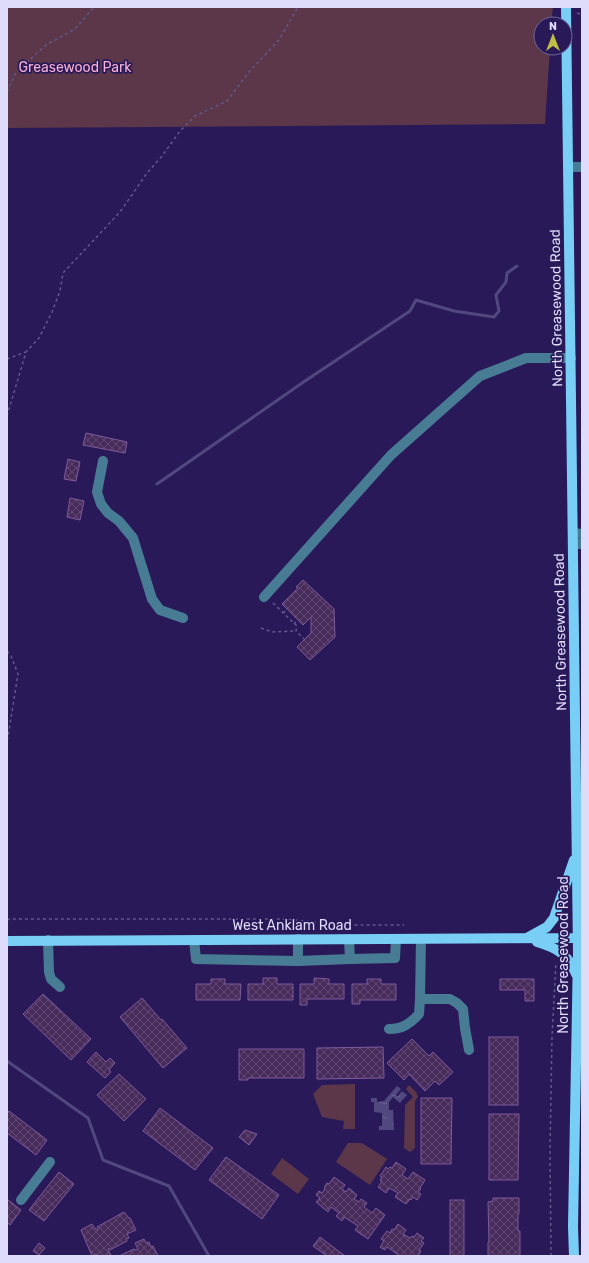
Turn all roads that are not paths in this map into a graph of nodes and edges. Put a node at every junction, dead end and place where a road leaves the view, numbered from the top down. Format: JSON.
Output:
{"nodes":[{"id":1,"x":566,"y":7,"type":"edge"},
{"id":2,"x":582,"y":167,"type":"edge"},
{"id":3,"x":569,"y":168,"type":"junction"},
{"id":4,"x":571,"y":358,"type":"junction"},
{"id":5,"x":103,"y":461,"type":"dead end"},
{"id":6,"x":578,"y":534,"type":"edge"},
{"id":7,"x":578,"y":544,"type":"edge"},
{"id":8,"x":264,"y":597,"type":"dead end"},
{"id":9,"x":184,"y":618,"type":"dead end"},
{"id":10,"x":577,"y":852,"type":"junction"},
{"id":11,"x":580,"y":900,"type":"edge"},
{"id":12,"x":527,"y":938,"type":"junction"},
{"id":13,"x":581,"y":938,"type":"edge"},
{"id":14,"x":298,"y":939,"type":"junction"},
{"id":15,"x":349,"y":939,"type":"junction"},
{"id":16,"x":396,"y":939,"type":"junction"},
{"id":17,"x":421,"y":939,"type":"junction"},
{"id":18,"x":48,"y":940,"type":"junction"},
{"id":19,"x":194,"y":940,"type":"junction"},
{"id":20,"x":7,"y":941,"type":"edge"},
{"id":21,"x":350,"y":959,"type":"junction"},
{"id":22,"x":298,"y":960,"type":"junction"},
{"id":23,"x":578,"y":979,"type":"junction"},
{"id":24,"x":60,"y":986,"type":"dead end"},
{"id":25,"x":420,"y":999,"type":"junction"},
{"id":26,"x":389,"y":1029,"type":"dead end"},
{"id":27,"x":469,"y":1050,"type":"dead end"},
{"id":28,"x":50,"y":1162,"type":"dead end"},
{"id":29,"x":21,"y":1200,"type":"dead end"},
{"id":30,"x":574,"y":1256,"type":"edge"}],
"edges":[{"from":1,"to":3,"type":"main road","name":"North Greasewood Road"},
{"from":2,"to":3,"type":"lane"},
{"from":3,"to":4,"type":"main road","name":"North Greasewood Road"},
{"from":4,"to":6,"type":"main road","name":"North Greasewood Road"},
{"from":4,"to":8,"type":"lane"},
{"from":5,"to":9,"type":"lane"},
{"from":6,"to":7,"type":"main road","name":"North Greasewood Road"},
{"from":7,"to":10,"type":"main road","name":"North Greasewood Road"},
{"from":10,"to":11,"type":"main road","name":"North Greasewood Road"},
{"from":10,"to":12,"type":"main road"},
{"from":11,"to":13,"type":"main road","name":"North Greasewood Road"},
{"from":12,"to":13,"type":"main road","name":"West Anklam Road"},
{"from":12,"to":17,"type":"main road","name":"West Anklam Road"},
{"from":12,"to":23,"type":"main road"},
{"from":13,"to":23,"type":"main road","name":"North Greasewood Road"},
{"from":14,"to":15,"type":"main road","name":"West Anklam Road"},
{"from":14,"to":19,"type":"main road","name":"West Anklam Road"},
{"from":14,"to":22,"type":"lane"},
{"from":15,"to":16,"type":"main road","name":"West Anklam Road"},
{"from":15,"to":21,"type":"lane"},
{"from":16,"to":17,"type":"main road","name":"West Anklam Road"},
{"from":16,"to":21,"type":"lane"},
{"from":17,"to":25,"type":"lane"},
{"from":18,"to":19,"type":"main road","name":"West Anklam Road"},
{"from":18,"to":20,"type":"main road","name":"West Anklam Road"},
{"from":18,"to":24,"type":"lane"},
{"from":19,"to":22,"type":"lane"},
{"from":21,"to":22,"type":"lane"},
{"from":23,"to":30,"type":"main road","name":"North Greasewood Road"},
{"from":25,"to":26,"type":"lane"},
{"from":25,"to":27,"type":"lane"},
{"from":28,"to":29,"type":"lane"}]}
